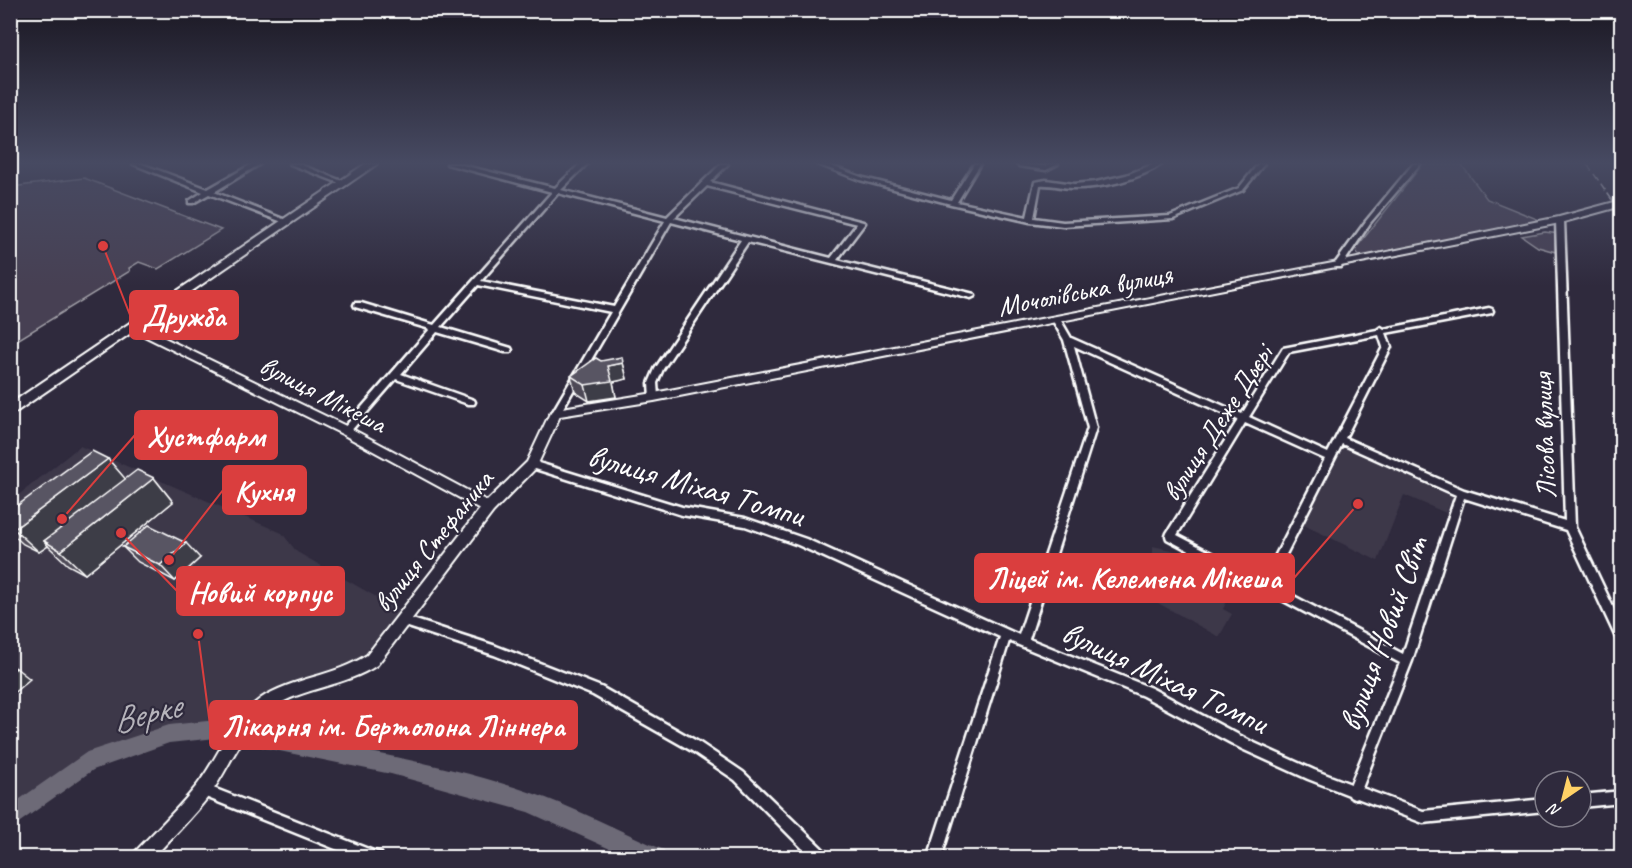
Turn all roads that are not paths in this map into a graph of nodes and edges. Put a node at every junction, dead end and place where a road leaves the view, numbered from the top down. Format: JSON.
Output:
{"nodes":[{"id":1,"x":242,"y":205,"type":"edge"},
{"id":2,"x":313,"y":205,"type":"edge"},
{"id":3,"x":544,"y":205,"type":"edge"},
{"id":4,"x":608,"y":205,"type":"edge"},
{"id":5,"x":683,"y":205,"type":"edge"},
{"id":6,"x":789,"y":205,"type":"edge"},
{"id":7,"x":960,"y":205,"type":"edge"},
{"id":8,"x":1033,"y":205,"type":"edge"},
{"id":9,"x":1204,"y":205,"type":"edge"},
{"id":10,"x":1383,"y":205,"type":"edge"},
{"id":11,"x":1617,"y":205,"type":"edge"},
{"id":12,"x":669,"y":219,"type":"junction"},
{"id":13,"x":1030,"y":220,"type":"junction"},
{"id":14,"x":1560,"y":220,"type":"junction"},
{"id":15,"x":287,"y":222,"type":"junction"},
{"id":16,"x":746,"y":240,"type":"junction"},
{"id":17,"x":832,"y":262,"type":"junction"},
{"id":18,"x":1338,"y":265,"type":"junction"},
{"id":19,"x":475,"y":282,"type":"junction"},
{"id":20,"x":971,"y":296,"type":"dead end"},
{"id":21,"x":358,"y":305,"type":"dead end"},
{"id":22,"x":614,"y":310,"type":"junction"},
{"id":23,"x":1489,"y":311,"type":"dead end"},
{"id":24,"x":1057,"y":321,"type":"junction"},
{"id":25,"x":134,"y":327,"type":"junction"},
{"id":26,"x":435,"y":328,"type":"junction"},
{"id":27,"x":1382,"y":330,"type":"junction"},
{"id":28,"x":1068,"y":340,"type":"junction"},
{"id":29,"x":508,"y":350,"type":"dead end"},
{"id":30,"x":394,"y":375,"type":"junction"},
{"id":31,"x":654,"y":397,"type":"junction"},
{"id":32,"x":471,"y":402,"type":"dead end"},
{"id":33,"x":10,"y":411,"type":"edge"},
{"id":34,"x":556,"y":413,"type":"junction"},
{"id":35,"x":1243,"y":418,"type":"junction"},
{"id":36,"x":346,"y":431,"type":"junction"},
{"id":37,"x":1340,"y":439,"type":"junction"},
{"id":38,"x":1331,"y":458,"type":"junction"},
{"id":39,"x":532,"y":465,"type":"junction"},
{"id":40,"x":1461,"y":493,"type":"junction"},
{"id":41,"x":488,"y":507,"type":"junction"},
{"id":42,"x":1570,"y":527,"type":"junction"},
{"id":43,"x":1264,"y":587,"type":"junction"},
{"id":44,"x":403,"y":621,"type":"junction"},
{"id":45,"x":1006,"y":635,"type":"junction"},
{"id":46,"x":1622,"y":639,"type":"edge"},
{"id":47,"x":1023,"y":640,"type":"junction"},
{"id":48,"x":1406,"y":661,"type":"junction"},
{"id":49,"x":204,"y":790,"type":"junction"},
{"id":50,"x":1354,"y":792,"type":"junction"},
{"id":51,"x":1622,"y":797,"type":"edge"},
{"id":52,"x":1593,"y":800,"type":"edge"},
{"id":53,"x":1533,"y":806,"type":"edge"},
{"id":54,"x":141,"y":858,"type":"edge"},
{"id":55,"x":376,"y":858,"type":"edge"},
{"id":56,"x":822,"y":858,"type":"edge"},
{"id":57,"x":934,"y":858,"type":"edge"}],
"edges":[{"from":1,"to":15,"type":"street"},
{"from":2,"to":15,"type":"highway"},
{"from":3,"to":19,"type":"street"},
{"from":4,"to":12,"type":"street"},
{"from":5,"to":12,"type":"street","name":"вулиця Стефаника"},
{"from":6,"to":17,"type":"street"},
{"from":7,"to":13,"type":"street"},
{"from":8,"to":13,"type":"street"},
{"from":9,"to":13,"type":"street"},
{"from":10,"to":18,"type":"street"},
{"from":11,"to":14,"type":"main road","name":"Мочолівська вулиця"},
{"from":12,"to":16,"type":"street"},
{"from":12,"to":22,"type":"street","name":"вулиця Стефаника"},
{"from":14,"to":18,"type":"main road","name":"Мочолівська вулиця"},
{"from":14,"to":42,"type":"street","name":"Лісова вулиця"},
{"from":15,"to":25,"type":"highway"},
{"from":16,"to":17,"type":"street"},
{"from":16,"to":31,"type":"street"},
{"from":17,"to":20,"type":"street"},
{"from":18,"to":24,"type":"main road","name":"Мочолівська вулиця"},
{"from":19,"to":22,"type":"street"},
{"from":19,"to":26,"type":"street"},
{"from":21,"to":26,"type":"street"},
{"from":22,"to":34,"type":"street","name":"вулиця Стефаника"},
{"from":23,"to":27,"type":"street","name":"вулиця Деже Дьєрі"},
{"from":24,"to":28,"type":"street"},
{"from":24,"to":31,"type":"main road","name":"Мочолівська вулиця"},
{"from":25,"to":33,"type":"highway"},
{"from":25,"to":36,"type":"main road","name":"вулиця Мікеша"},
{"from":26,"to":29,"type":"street"},
{"from":26,"to":30,"type":"street"},
{"from":27,"to":35,"type":"street","name":"вулиця Деже Дьєрі"},
{"from":27,"to":37,"type":"street"},
{"from":28,"to":35,"type":"street"},
{"from":28,"to":47,"type":"street"},
{"from":30,"to":32,"type":"street"},
{"from":30,"to":36,"type":"street"},
{"from":31,"to":34,"type":"main road","name":"Мочолівська вулиця"},
{"from":34,"to":39,"type":"main road","name":"вулиця Стефаника"},
{"from":35,"to":38,"type":"street"},
{"from":35,"to":43,"type":"street","name":"вулиця Деже Дьєрі"},
{"from":36,"to":41,"type":"main road","name":"вулиця Мікеша"},
{"from":37,"to":38,"type":"street"},
{"from":37,"to":40,"type":"street"},
{"from":38,"to":43,"type":"street"},
{"from":39,"to":41,"type":"main road","name":"вулиця Стефаника"},
{"from":39,"to":45,"type":"street","name":"вулиця Міхая Томпи"},
{"from":40,"to":42,"type":"street"},
{"from":40,"to":48,"type":"street","name":"вулиця Новий Світ"},
{"from":41,"to":44,"type":"main road","name":"вулиця Стефаника"},
{"from":42,"to":46,"type":"street","name":"Лісова вулиця"},
{"from":43,"to":48,"type":"street"},
{"from":44,"to":49,"type":"main road","name":"вулиця Стефаника"},
{"from":44,"to":56,"type":"street"},
{"from":45,"to":47,"type":"street","name":"вулиця Міхая Томпи"},
{"from":45,"to":57,"type":"street"},
{"from":47,"to":50,"type":"street","name":"вулиця Міхая Томпи"},
{"from":48,"to":50,"type":"street","name":"вулиця Новий Світ"},
{"from":49,"to":54,"type":"main road","name":"вулиця Стефаника"},
{"from":49,"to":55,"type":"street"},
{"from":50,"to":53,"type":"street","name":"вулиця Міхая Томпи"},
{"from":51,"to":52,"type":"street"}]}
